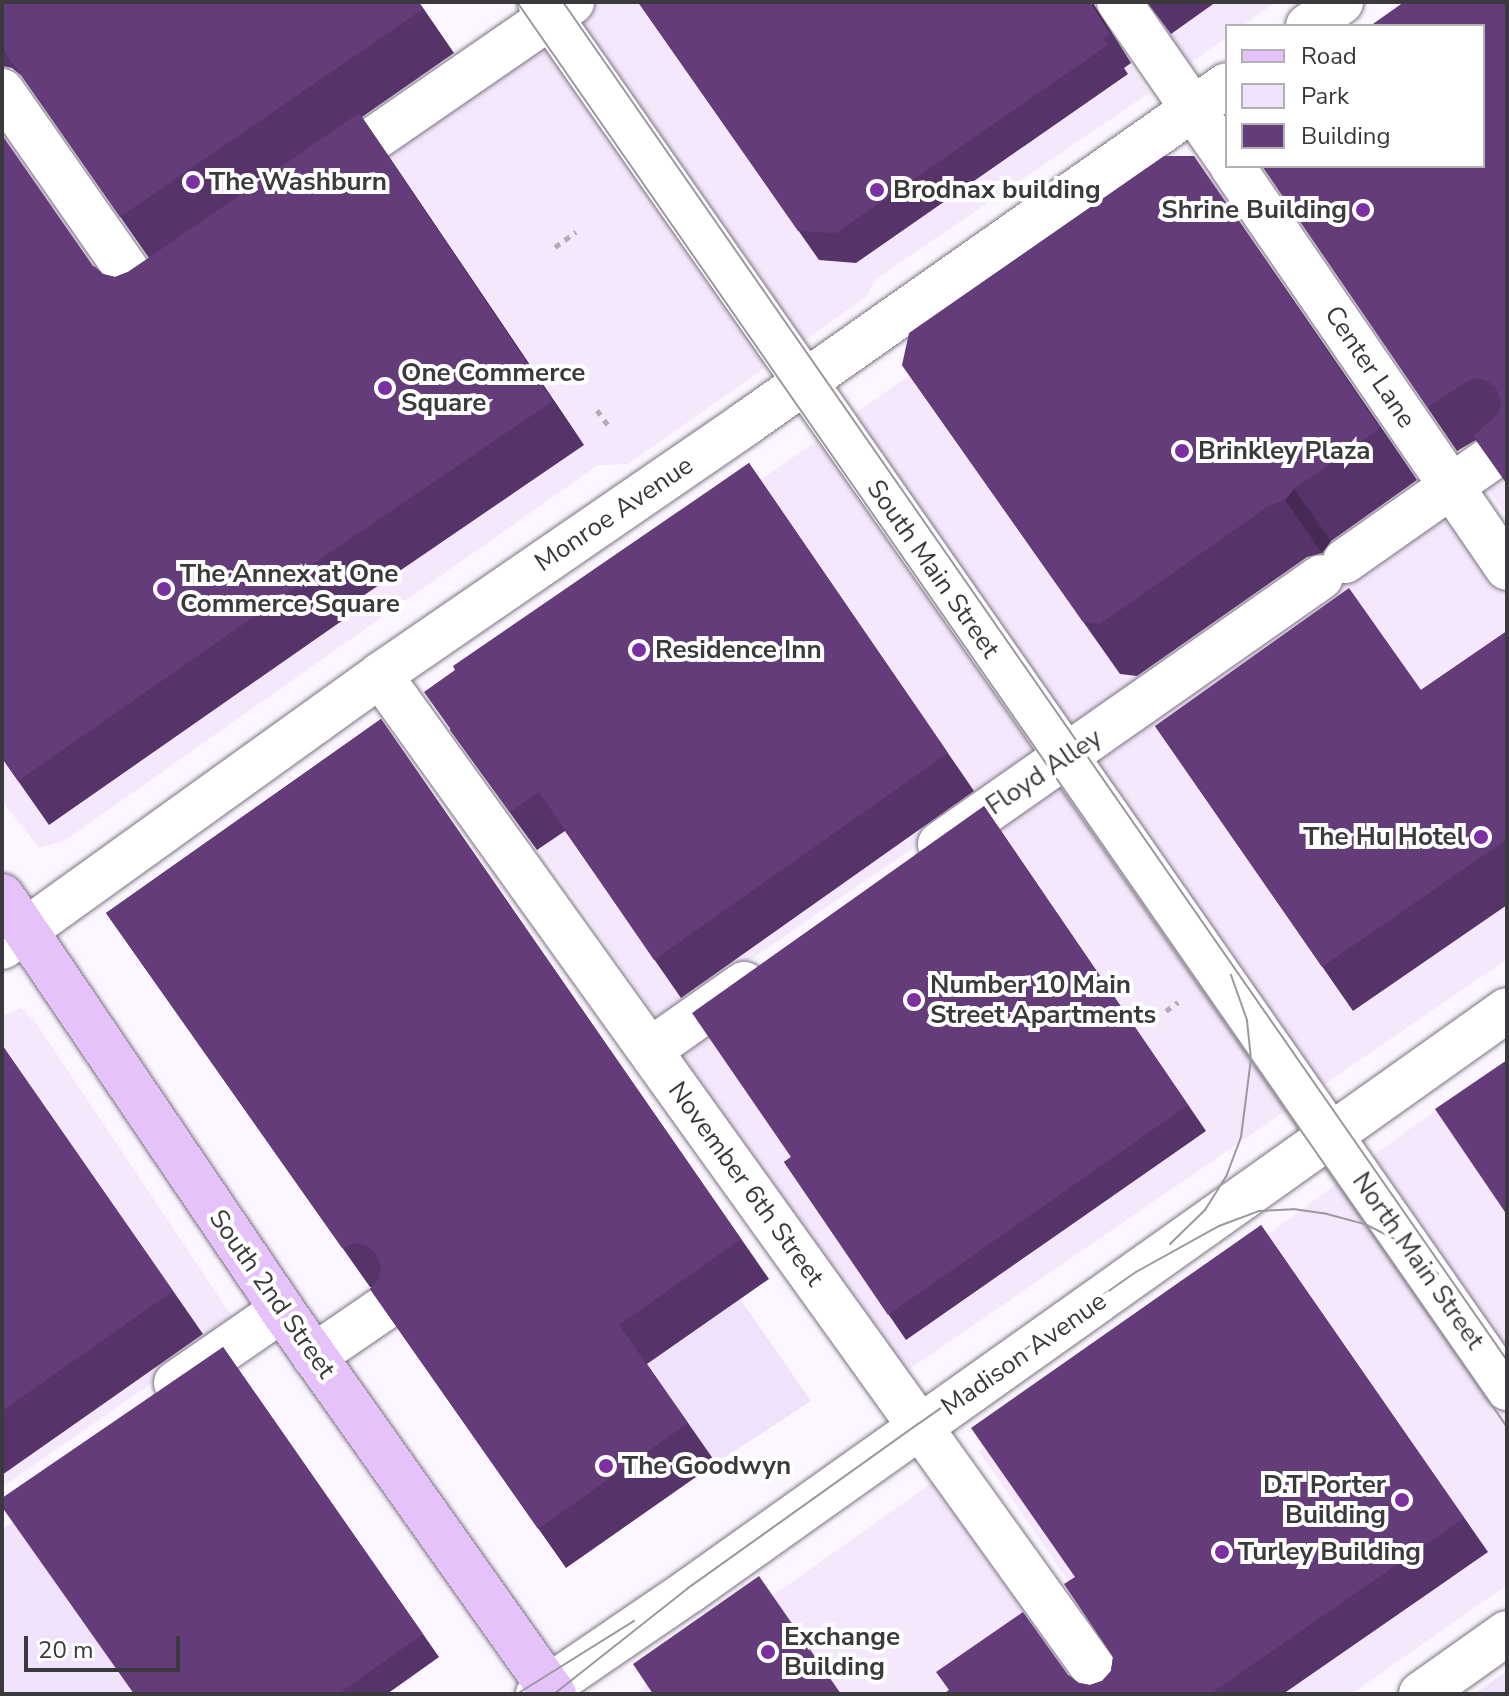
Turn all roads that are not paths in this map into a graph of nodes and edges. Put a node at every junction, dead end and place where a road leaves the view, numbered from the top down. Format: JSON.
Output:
{"nodes":[{"id":1,"x":1119,"y":2,"type":"edge"},
{"id":2,"x":1341,"y":2,"type":"edge"},
{"id":3,"x":554,"y":7,"type":"edge"},
{"id":4,"x":1311,"y":24,"type":"edge"},
{"id":5,"x":2,"y":91,"type":"edge"},
{"id":6,"x":1210,"y":97,"type":"edge"},
{"id":7,"x":1225,"y":151,"type":"edge"},
{"id":8,"x":1233,"y":168,"type":"edge"},
{"id":9,"x":298,"y":191,"type":"edge"},
{"id":10,"x":209,"y":252,"type":"edge"},
{"id":11,"x":804,"y":382,"type":"junction"},
{"id":12,"x":1507,"y":447,"type":"edge"},
{"id":13,"x":1452,"y":487,"type":"junction"},
{"id":14,"x":1507,"y":568,"type":"edge"},
{"id":15,"x":380,"y":675,"type":"junction"},
{"id":16,"x":1065,"y":758,"type":"junction"},
{"id":17,"x":906,"y":869,"type":"edge"},
{"id":18,"x":10,"y":924,"type":"edge"},
{"id":19,"x":778,"y":960,"type":"edge"},
{"id":20,"x":1507,"y":1010,"type":"edge"},
{"id":21,"x":650,"y":1050,"type":"junction"},
{"id":22,"x":1328,"y":1135,"type":"junction"},
{"id":23,"x":384,"y":1308,"type":"edge"},
{"id":24,"x":282,"y":1310,"type":"junction"},
{"id":25,"x":314,"y":1356,"type":"junction"},
{"id":26,"x":1507,"y":1388,"type":"edge"},
{"id":27,"x":143,"y":1405,"type":"edge"},
{"id":28,"x":920,"y":1426,"type":"junction"},
{"id":29,"x":1507,"y":1633,"type":"edge"},
{"id":30,"x":547,"y":1692,"type":"edge"},
{"id":31,"x":1112,"y":1694,"type":"edge"},
{"id":32,"x":1421,"y":1694,"type":"edge"}],
"edges":[{"from":1,"to":6,"type":"street"},
{"from":2,"to":4,"type":"street"},
{"from":3,"to":9,"type":"street"},
{"from":3,"to":11,"type":"street","name":"South Main Street"},
{"from":5,"to":10,"type":"street"},
{"from":6,"to":7,"type":"street"},
{"from":6,"to":11,"type":"street","name":"Monroe Avenue"},
{"from":8,"to":13,"type":"street","name":"Center Lane"},
{"from":11,"to":15,"type":"street","name":"Monroe Avenue"},
{"from":11,"to":16,"type":"street","name":"South Main Street"},
{"from":12,"to":13,"type":"street","name":"Floyd Alley"},
{"from":13,"to":14,"type":"street","name":"Center Lane"},
{"from":13,"to":16,"type":"street","name":"Floyd Alley"},
{"from":15,"to":18,"type":"street","name":"Monroe Avenue"},
{"from":15,"to":21,"type":"street","name":"November 6th Street"},
{"from":16,"to":17,"type":"street","name":"Floyd Alley"},
{"from":16,"to":22,"type":"street","name":"South Main Street"},
{"from":18,"to":24,"type":"main road","name":"South 2nd Street"},
{"from":19,"to":21,"type":"street"},
{"from":20,"to":22,"type":"street","name":"Madison Avenue"},
{"from":21,"to":28,"type":"street","name":"November 6th Street"},
{"from":22,"to":26,"type":"street","name":"North Main Street"},
{"from":22,"to":28,"type":"street","name":"Madison Avenue"},
{"from":23,"to":25,"type":"street"},
{"from":24,"to":25,"type":"main road","name":"South 2nd Street"},
{"from":24,"to":27,"type":"street"},
{"from":25,"to":30,"type":"main road","name":"South 2nd Street"},
{"from":28,"to":30,"type":"street","name":"Madison Avenue"},
{"from":28,"to":31,"type":"street","name":"November 6th Street"},
{"from":29,"to":32,"type":"street"}]}
